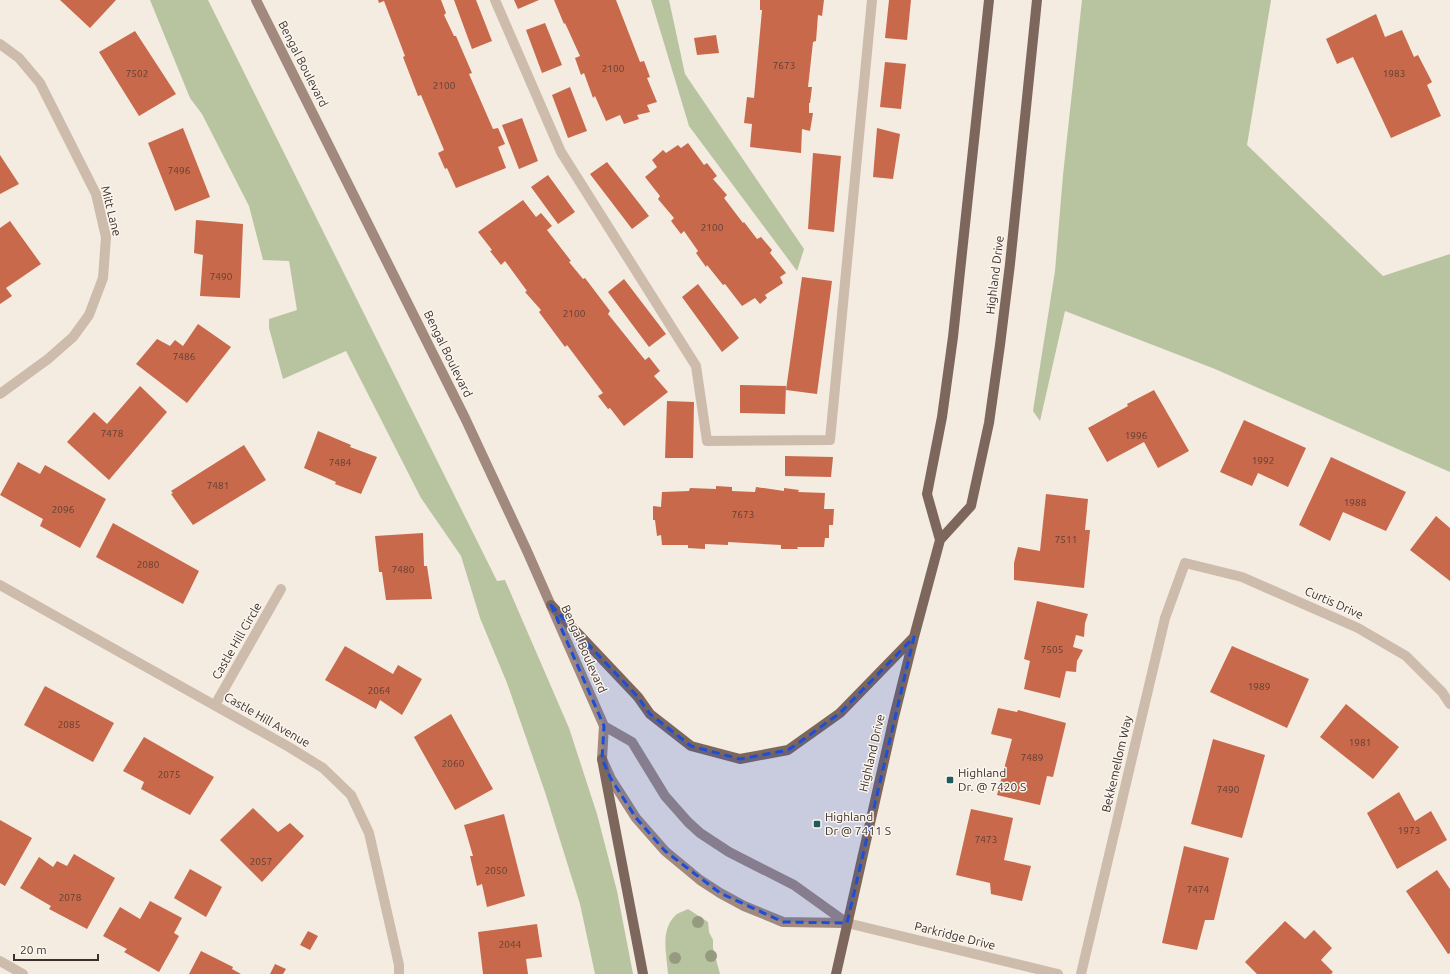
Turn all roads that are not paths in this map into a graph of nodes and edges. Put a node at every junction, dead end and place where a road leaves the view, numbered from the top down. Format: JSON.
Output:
{"nodes":[{"id":1,"x":256,"y":0,"type":"edge"},
{"id":2,"x":494,"y":0,"type":"edge"},
{"id":3,"x":872,"y":0,"type":"edge"},
{"id":4,"x":989,"y":0,"type":"edge"},
{"id":5,"x":1037,"y":0,"type":"edge"},
{"id":6,"x":0,"y":44,"type":"edge"},
{"id":7,"x":0,"y":394,"type":"edge"},
{"id":8,"x":940,"y":540,"type":"junction"},
{"id":9,"x":1185,"y":562,"type":"joint"},
{"id":10,"x":0,"y":585,"type":"edge"},
{"id":11,"x":281,"y":589,"type":"dead end"},
{"id":12,"x":551,"y":605,"type":"junction"},
{"id":13,"x":914,"y":637,"type":"junction"},
{"id":14,"x":1450,"y":704,"type":"edge"},
{"id":15,"x":215,"y":705,"type":"junction"},
{"id":16,"x":604,"y":726,"type":"junction"},
{"id":17,"x":602,"y":759,"type":"junction"},
{"id":18,"x":847,"y":923,"type":"junction"},
{"id":19,"x":0,"y":961,"type":"edge"},
{"id":20,"x":23,"y":974,"type":"edge"},
{"id":21,"x":398,"y":974,"type":"edge"},
{"id":22,"x":643,"y":974,"type":"edge"},
{"id":23,"x":836,"y":974,"type":"edge"},
{"id":24,"x":1058,"y":974,"type":"edge"},
{"id":25,"x":1081,"y":974,"type":"edge"}],
"edges":[{"from":1,"to":12,"type":"main road","name":"Bengal Boulevard"},
{"from":2,"to":3,"type":"street"},
{"from":4,"to":8,"type":"main road"},
{"from":5,"to":8,"type":"main road","name":"Highland Drive"},
{"from":6,"to":7,"type":"street","name":"Mitt Lane"},
{"from":8,"to":13,"type":"main road","name":"Highland Drive"},
{"from":9,"to":14,"type":"street","name":"Curtis Drive"},
{"from":9,"to":25,"type":"street","name":"Bekkemellom Way"},
{"from":10,"to":15,"type":"street","name":"Castle Hill Avenue"},
{"from":11,"to":15,"type":"street","name":"Castle Hill Circle"},
{"from":12,"to":13,"type":"main road"},
{"from":12,"to":16,"type":"main road","name":"Bengal Boulevard"},
{"from":13,"to":18,"type":"main road","name":"Highland Drive"},
{"from":15,"to":21,"type":"street","name":"Castle Hill Avenue"},
{"from":16,"to":17,"type":"main road","name":"Bengal Boulevard"},
{"from":16,"to":18,"type":"main road"},
{"from":17,"to":18,"type":"main road","name":"Bengal Boulevard"},
{"from":17,"to":22,"type":"main road"},
{"from":18,"to":23,"type":"main road","name":"Highland Drive"},
{"from":18,"to":24,"type":"street","name":"Parkridge Drive"},
{"from":19,"to":20,"type":"street"}]}
